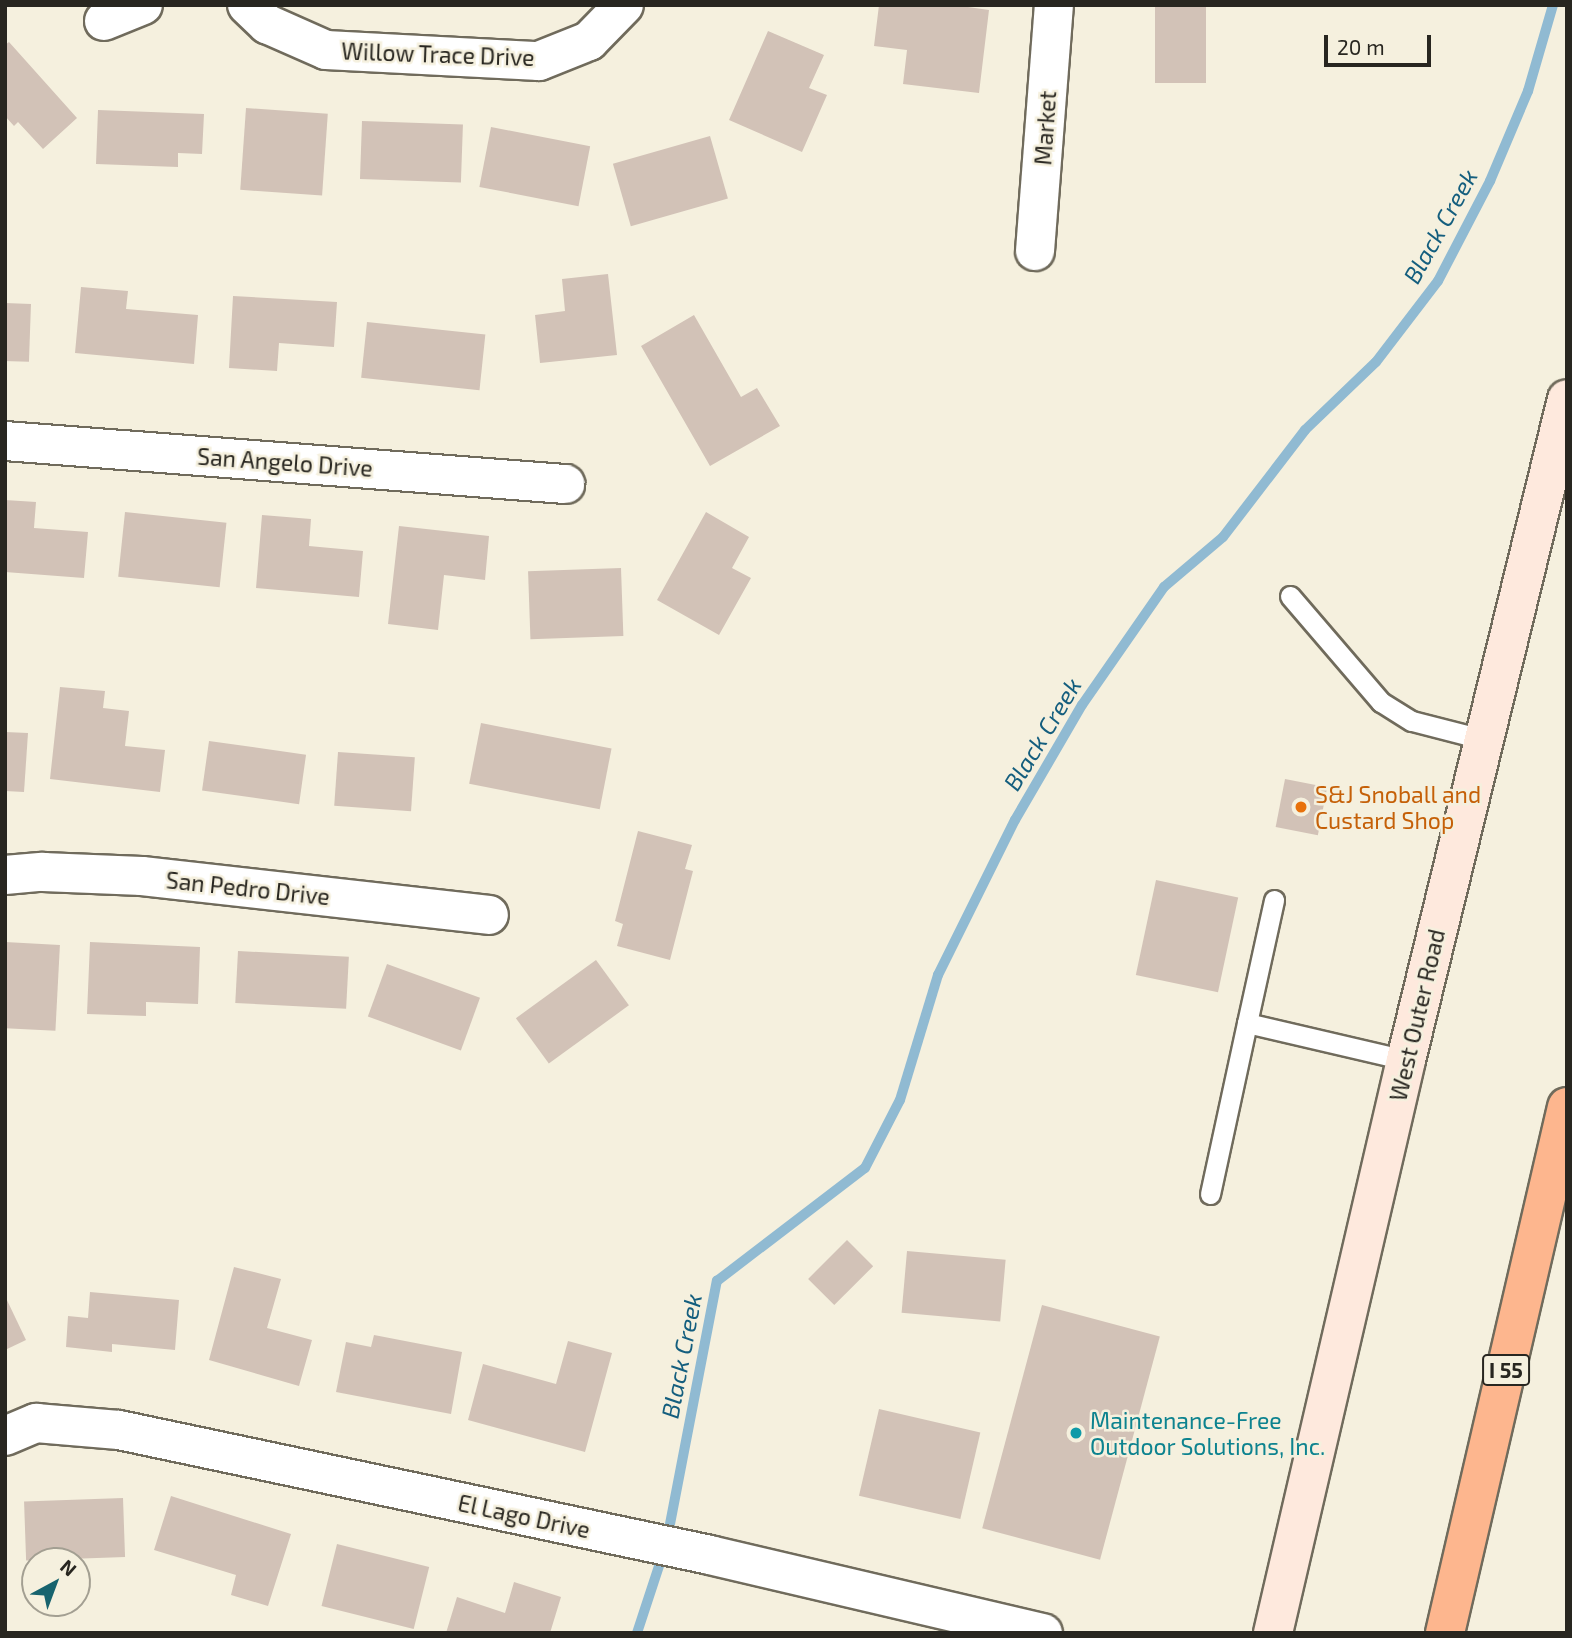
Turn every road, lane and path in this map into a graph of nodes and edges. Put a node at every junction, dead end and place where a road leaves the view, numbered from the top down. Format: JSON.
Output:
{"nodes":[{"id":1,"x":143,"y":5,"type":"edge"},
{"id":2,"x":247,"y":5,"type":"edge"},
{"id":3,"x":624,"y":5,"type":"edge"},
{"id":4,"x":1054,"y":5,"type":"edge"},
{"id":5,"x":104,"y":21,"type":"dead end"},
{"id":6,"x":1035,"y":251,"type":"dead end"},
{"id":7,"x":1567,"y":399,"type":"edge"},
{"id":8,"x":5,"y":440,"type":"edge"},
{"id":9,"x":565,"y":484,"type":"dead end"},
{"id":10,"x":1290,"y":596,"type":"dead end"},
{"id":11,"x":1482,"y":740,"type":"junction"},
{"id":12,"x":5,"y":875,"type":"edge"},
{"id":13,"x":1274,"y":900,"type":"dead end"},
{"id":14,"x":489,"y":915,"type":"dead end"},
{"id":15,"x":1247,"y":1023,"type":"junction"},
{"id":16,"x":1406,"y":1060,"type":"junction"},
{"id":17,"x":1567,"y":1107,"type":"edge"},
{"id":18,"x":1210,"y":1194,"type":"dead end"},
{"id":19,"x":5,"y":1436,"type":"edge"},
{"id":20,"x":1043,"y":1633,"type":"edge"},
{"id":21,"x":1273,"y":1633,"type":"edge"},
{"id":22,"x":1445,"y":1633,"type":"edge"}],
"edges":[{"from":1,"to":5,"type":"street"},
{"from":2,"to":3,"type":"street","name":"Willow Trace Drive"},
{"from":4,"to":6,"type":"street","name":"Market"},
{"from":7,"to":11,"type":"street","name":"West Outer Road"},
{"from":8,"to":9,"type":"street","name":"San Angelo Drive"},
{"from":10,"to":11,"type":"lane"},
{"from":11,"to":16,"type":"street","name":"West Outer Road"},
{"from":12,"to":14,"type":"street","name":"San Pedro Drive"},
{"from":13,"to":15,"type":"lane"},
{"from":15,"to":16,"type":"lane"},
{"from":15,"to":18,"type":"lane"},
{"from":16,"to":21,"type":"street","name":"West Outer Road"},
{"from":17,"to":22,"type":"highway","number":"I 55"},
{"from":19,"to":20,"type":"street","name":"El Lago Drive"}]}
